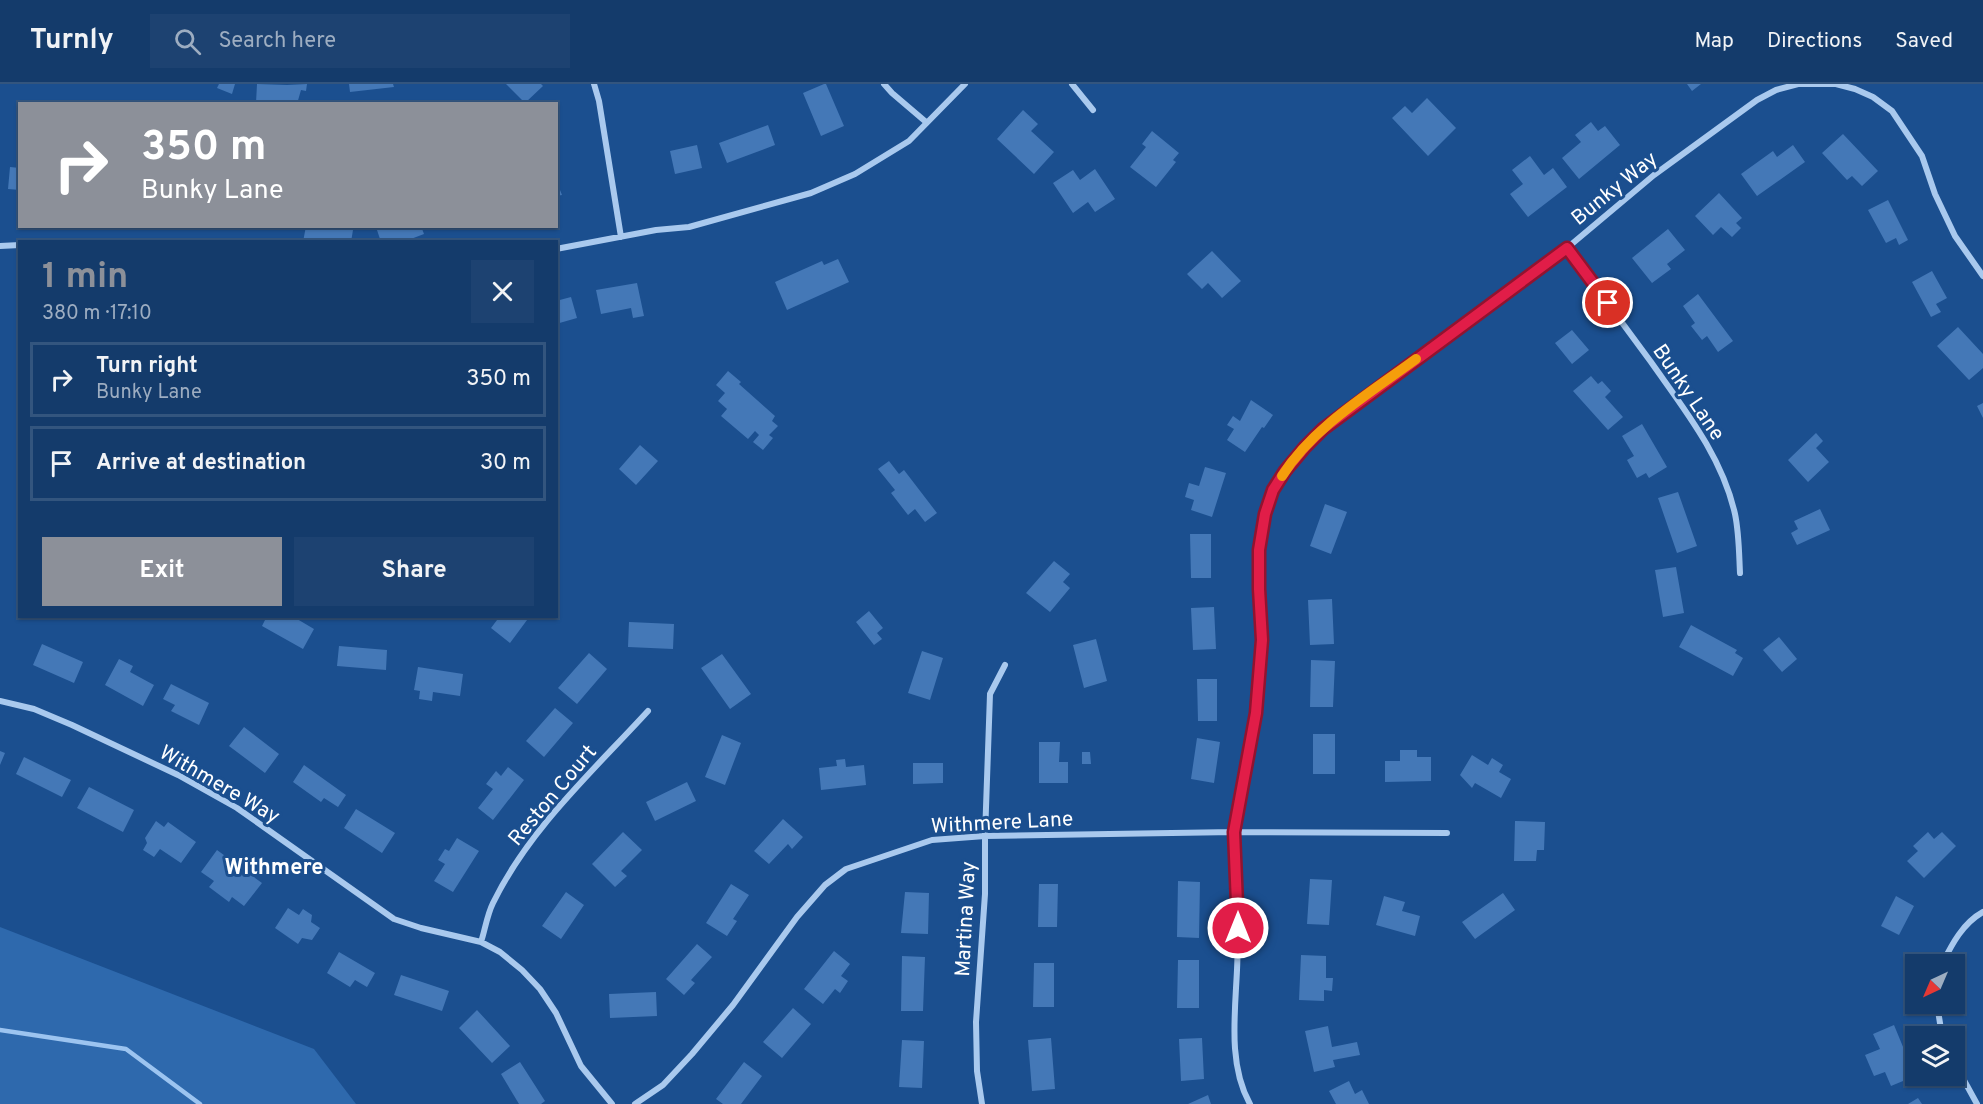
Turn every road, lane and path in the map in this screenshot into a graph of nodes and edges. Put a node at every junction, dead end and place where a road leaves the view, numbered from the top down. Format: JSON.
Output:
{"nodes":[{"id":1,"x":594,"y":84,"type":"edge"},
{"id":2,"x":885,"y":84,"type":"edge"},
{"id":3,"x":965,"y":84,"type":"edge"},
{"id":4,"x":1072,"y":84,"type":"edge"},
{"id":5,"x":1093,"y":110,"type":"dead end"},
{"id":6,"x":926,"y":122,"type":"junction"},
{"id":7,"x":621,"y":237,"type":"junction"},
{"id":8,"x":18,"y":245,"type":"edge"},
{"id":9,"x":0,"y":246,"type":"edge"},
{"id":10,"x":1567,"y":248,"type":"junction"},
{"id":11,"x":558,"y":249,"type":"edge"},
{"id":12,"x":1983,"y":276,"type":"edge"},
{"id":13,"x":1740,"y":573,"type":"dead end"},
{"id":14,"x":1005,"y":666,"type":"dead end"},
{"id":15,"x":0,"y":701,"type":"edge"},
{"id":16,"x":648,"y":711,"type":"dead end"},
{"id":17,"x":1234,"y":832,"type":"junction"},
{"id":18,"x":1447,"y":833,"type":"dead end"},
{"id":19,"x":985,"y":836,"type":"junction"},
{"id":20,"x":1983,"y":912,"type":"edge"},
{"id":21,"x":481,"y":942,"type":"junction"},
{"id":22,"x":1947,"y":954,"type":"edge"},
{"id":23,"x":1965,"y":1082,"type":"edge"},
{"id":24,"x":612,"y":1104,"type":"edge"},
{"id":25,"x":635,"y":1104,"type":"edge"},
{"id":26,"x":982,"y":1104,"type":"edge"},
{"id":27,"x":1250,"y":1104,"type":"edge"},
{"id":28,"x":1977,"y":1104,"type":"edge"}],
"edges":[{"from":1,"to":7,"type":"street"},
{"from":2,"to":6,"type":"street"},
{"from":3,"to":6,"type":"street"},
{"from":4,"to":5,"type":"street"},
{"from":6,"to":7,"type":"street"},
{"from":7,"to":11,"type":"street"},
{"from":8,"to":9,"type":"street"},
{"from":10,"to":12,"type":"street","name":"Bunky Way"},
{"from":10,"to":13,"type":"street","name":"Bunky Lane"},
{"from":10,"to":17,"type":"street","name":"Bunky Way"},
{"from":14,"to":19,"type":"street","name":"Martina Way"},
{"from":15,"to":21,"type":"street","name":"Withmere Way"},
{"from":16,"to":21,"type":"street","name":"Reston Court"},
{"from":17,"to":18,"type":"street","name":"Withmere Lane"},
{"from":17,"to":19,"type":"street","name":"Withmere Lane"},
{"from":17,"to":27,"type":"street","name":"Bunky Way"},
{"from":19,"to":25,"type":"street","name":"Withmere Lane"},
{"from":19,"to":26,"type":"street","name":"Martina Way"},
{"from":20,"to":22,"type":"street"},
{"from":21,"to":24,"type":"street","name":"Withmere Way"},
{"from":23,"to":28,"type":"street"}]}
